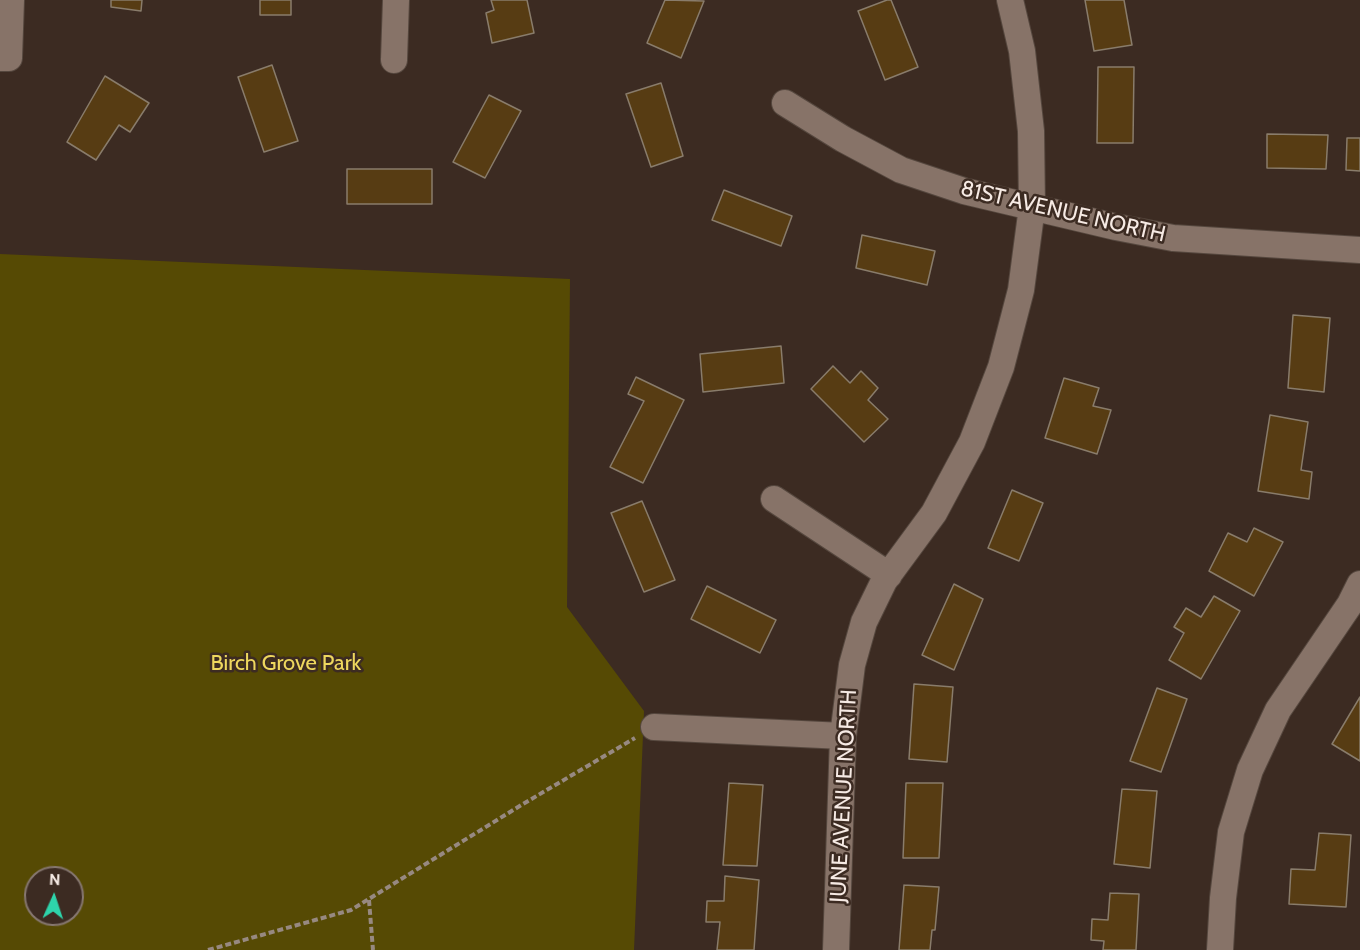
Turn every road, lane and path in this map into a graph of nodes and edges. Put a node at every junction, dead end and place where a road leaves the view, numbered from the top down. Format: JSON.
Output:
{"nodes":[{"id":1,"x":11,"y":0,"type":"edge"},
{"id":2,"x":396,"y":0,"type":"edge"},
{"id":3,"x":1010,"y":0,"type":"edge"},
{"id":4,"x":4,"y":58,"type":"edge"},
{"id":5,"x":394,"y":60,"type":"dead end"},
{"id":6,"x":785,"y":103,"type":"dead end"},
{"id":7,"x":1032,"y":207,"type":"junction"},
{"id":8,"x":1360,"y":250,"type":"edge"},
{"id":9,"x":774,"y":499,"type":"dead end"},
{"id":10,"x":889,"y":575,"type":"junction"},
{"id":11,"x":1359,"y":591,"type":"edge"},
{"id":12,"x":654,"y":727,"type":"joint"},
{"id":13,"x":843,"y":736,"type":"junction"},
{"id":14,"x":369,"y":899,"type":"junction"},
{"id":15,"x":208,"y":950,"type":"edge"},
{"id":16,"x":373,"y":950,"type":"edge"},
{"id":17,"x":836,"y":950,"type":"edge"},
{"id":18,"x":1220,"y":950,"type":"edge"}],
"edges":[{"from":1,"to":4,"type":"street"},
{"from":2,"to":5,"type":"street"},
{"from":3,"to":7,"type":"street","name":"JUNE AVENUE NORTH"},
{"from":6,"to":7,"type":"street","name":"81ST AVENUE NORTH"},
{"from":7,"to":8,"type":"street","name":"81ST AVENUE NORTH"},
{"from":7,"to":10,"type":"street","name":"JUNE AVENUE NORTH"},
{"from":9,"to":10,"type":"street"},
{"from":10,"to":13,"type":"street","name":"JUNE AVENUE NORTH"},
{"from":11,"to":18,"type":"street"},
{"from":12,"to":13,"type":"street"},
{"from":12,"to":14,"type":"path"},
{"from":13,"to":17,"type":"street","name":"JUNE AVENUE NORTH"},
{"from":14,"to":15,"type":"path"},
{"from":14,"to":16,"type":"path"}]}
